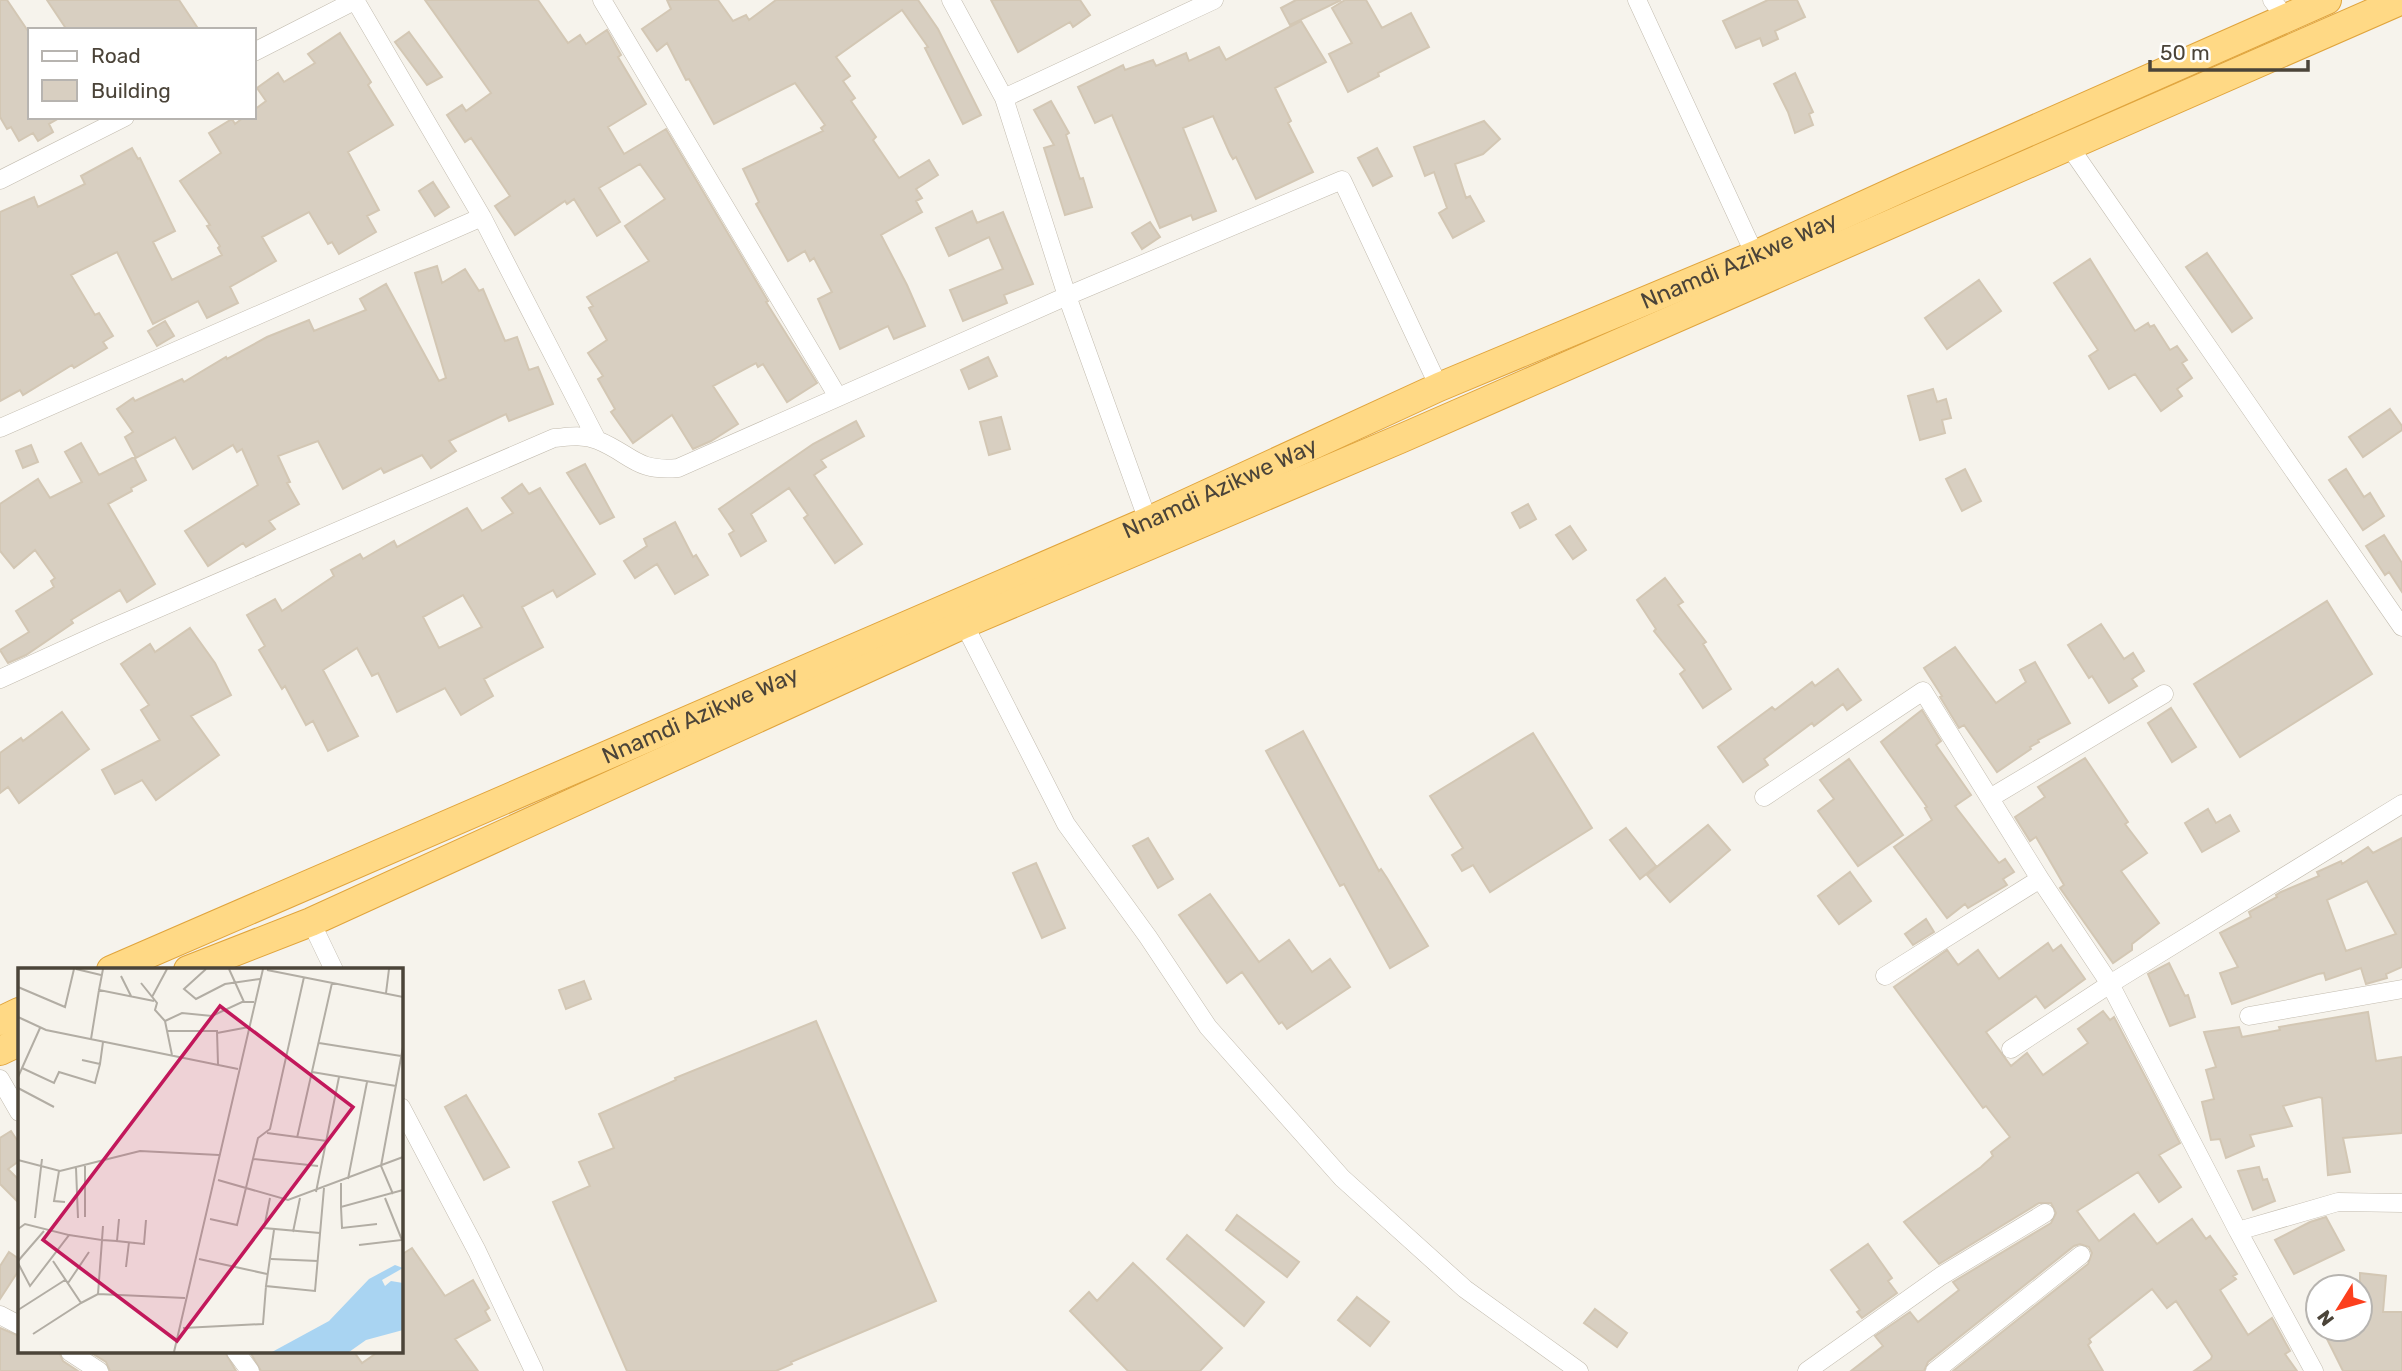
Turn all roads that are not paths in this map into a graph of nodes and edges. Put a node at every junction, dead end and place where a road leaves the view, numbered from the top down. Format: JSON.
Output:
{"nodes":[{"id":1,"x":356,"y":0,"type":"edge"},
{"id":2,"x":601,"y":0,"type":"edge"},
{"id":3,"x":951,"y":0,"type":"edge"},
{"id":4,"x":1214,"y":0,"type":"edge"},
{"id":5,"x":1637,"y":0,"type":"edge"},
{"id":6,"x":2327,"y":0,"type":"edge"},
{"id":7,"x":2402,"y":0,"type":"edge"},
{"id":8,"x":2279,"y":9,"type":"edge"},
{"id":9,"x":256,"y":51,"type":"edge"},
{"id":10,"x":1004,"y":97,"type":"junction"},
{"id":11,"x":121,"y":119,"type":"edge"},
{"id":12,"x":2069,"y":146,"type":"junction"},
{"id":13,"x":0,"y":180,"type":"edge"},
{"id":14,"x":482,"y":217,"type":"junction"},
{"id":15,"x":1755,"y":255,"type":"junction"},
{"id":16,"x":1067,"y":296,"type":"junction"},
{"id":17,"x":1439,"y":387,"type":"junction"},
{"id":18,"x":838,"y":397,"type":"junction"},
{"id":19,"x":0,"y":428,"type":"edge"},
{"id":20,"x":597,"y":440,"type":"junction"},
{"id":21,"x":1148,"y":521,"type":"junction"},
{"id":22,"x":964,"y":624,"type":"junction"},
{"id":23,"x":2402,"y":627,"type":"edge"},
{"id":24,"x":0,"y":680,"type":"edge"},
{"id":25,"x":2164,"y":694,"type":"dead end"},
{"id":26,"x":1764,"y":797,"type":"dead end"},
{"id":27,"x":1990,"y":798,"type":"junction"},
{"id":28,"x":2402,"y":804,"type":"edge"},
{"id":29,"x":2040,"y":879,"type":"junction"},
{"id":30,"x":312,"y":922,"type":"junction"},
{"id":31,"x":116,"y":968,"type":"edge"},
{"id":32,"x":193,"y":968,"type":"edge"},
{"id":33,"x":333,"y":968,"type":"edge"},
{"id":34,"x":1885,"y":976,"type":"dead end"},
{"id":35,"x":2110,"y":984,"type":"junction"},
{"id":36,"x":2402,"y":989,"type":"edge"},
{"id":37,"x":18,"y":1012,"type":"edge"},
{"id":38,"x":2249,"y":1016,"type":"dead end"},
{"id":39,"x":0,"y":1021,"type":"edge"},
{"id":40,"x":18,"y":1042,"type":"edge"},
{"id":41,"x":2011,"y":1049,"type":"dead end"},
{"id":42,"x":0,"y":1051,"type":"edge"},
{"id":43,"x":0,"y":1079,"type":"edge"},
{"id":44,"x":402,"y":1109,"type":"edge"},
{"id":45,"x":18,"y":1110,"type":"edge"},
{"id":46,"x":2402,"y":1203,"type":"edge"},
{"id":47,"x":2045,"y":1213,"type":"dead end"},
{"id":48,"x":2238,"y":1231,"type":"junction"},
{"id":49,"x":2081,"y":1255,"type":"dead end"},
{"id":50,"x":0,"y":1315,"type":"edge"},
{"id":51,"x":18,"y":1324,"type":"edge"},
{"id":52,"x":73,"y":1354,"type":"edge"},
{"id":53,"x":237,"y":1354,"type":"edge"},
{"id":54,"x":99,"y":1371,"type":"edge"},
{"id":55,"x":250,"y":1371,"type":"edge"},
{"id":56,"x":534,"y":1371,"type":"edge"},
{"id":57,"x":1579,"y":1371,"type":"edge"},
{"id":58,"x":1807,"y":1371,"type":"edge"},
{"id":59,"x":1935,"y":1371,"type":"edge"},
{"id":60,"x":2314,"y":1371,"type":"edge"}],
"edges":[{"from":1,"to":9,"type":"street"},
{"from":1,"to":14,"type":"street"},
{"from":2,"to":18,"type":"street"},
{"from":3,"to":10,"type":"street"},
{"from":4,"to":10,"type":"street"},
{"from":5,"to":15,"type":"street"},
{"from":6,"to":8,"type":"highway","name":"Nnamdi Azikwe Way"},
{"from":7,"to":12,"type":"highway","name":"Nnamdi Azikwe Way"},
{"from":8,"to":15,"type":"highway","name":"Nnamdi Azikwe Way"},
{"from":10,"to":16,"type":"street"},
{"from":11,"to":13,"type":"street"},
{"from":12,"to":22,"type":"highway","name":"Nnamdi Azikwe Way"},
{"from":12,"to":23,"type":"street"},
{"from":14,"to":19,"type":"street"},
{"from":14,"to":20,"type":"street"},
{"from":15,"to":17,"type":"highway","name":"Nnamdi Azikwe Way"},
{"from":16,"to":17,"type":"street"},
{"from":16,"to":18,"type":"street"},
{"from":16,"to":21,"type":"street"},
{"from":17,"to":21,"type":"highway","name":"Nnamdi Azikwe Way"},
{"from":18,"to":20,"type":"street"},
{"from":20,"to":24,"type":"street"},
{"from":21,"to":31,"type":"highway","name":"Nnamdi Azikwe Way"},
{"from":22,"to":30,"type":"highway","name":"Nnamdi Azikwe Way"},
{"from":22,"to":57,"type":"street"},
{"from":25,"to":27,"type":"street"},
{"from":26,"to":27,"type":"street"},
{"from":27,"to":29,"type":"street"},
{"from":28,"to":35,"type":"street"},
{"from":29,"to":34,"type":"street"},
{"from":29,"to":35,"type":"street"},
{"from":30,"to":32,"type":"highway","name":"Nnamdi Azikwe Way"},
{"from":30,"to":33,"type":"street"},
{"from":35,"to":41,"type":"street"},
{"from":35,"to":48,"type":"street"},
{"from":36,"to":38,"type":"street"},
{"from":37,"to":39,"type":"highway"},
{"from":40,"to":42,"type":"highway"},
{"from":43,"to":45,"type":"street"},
{"from":44,"to":56,"type":"street"},
{"from":46,"to":48,"type":"street"},
{"from":47,"to":58,"type":"street"},
{"from":48,"to":60,"type":"street"},
{"from":49,"to":59,"type":"street"},
{"from":50,"to":51,"type":"street"},
{"from":52,"to":54,"type":"street"},
{"from":53,"to":55,"type":"street"}]}
